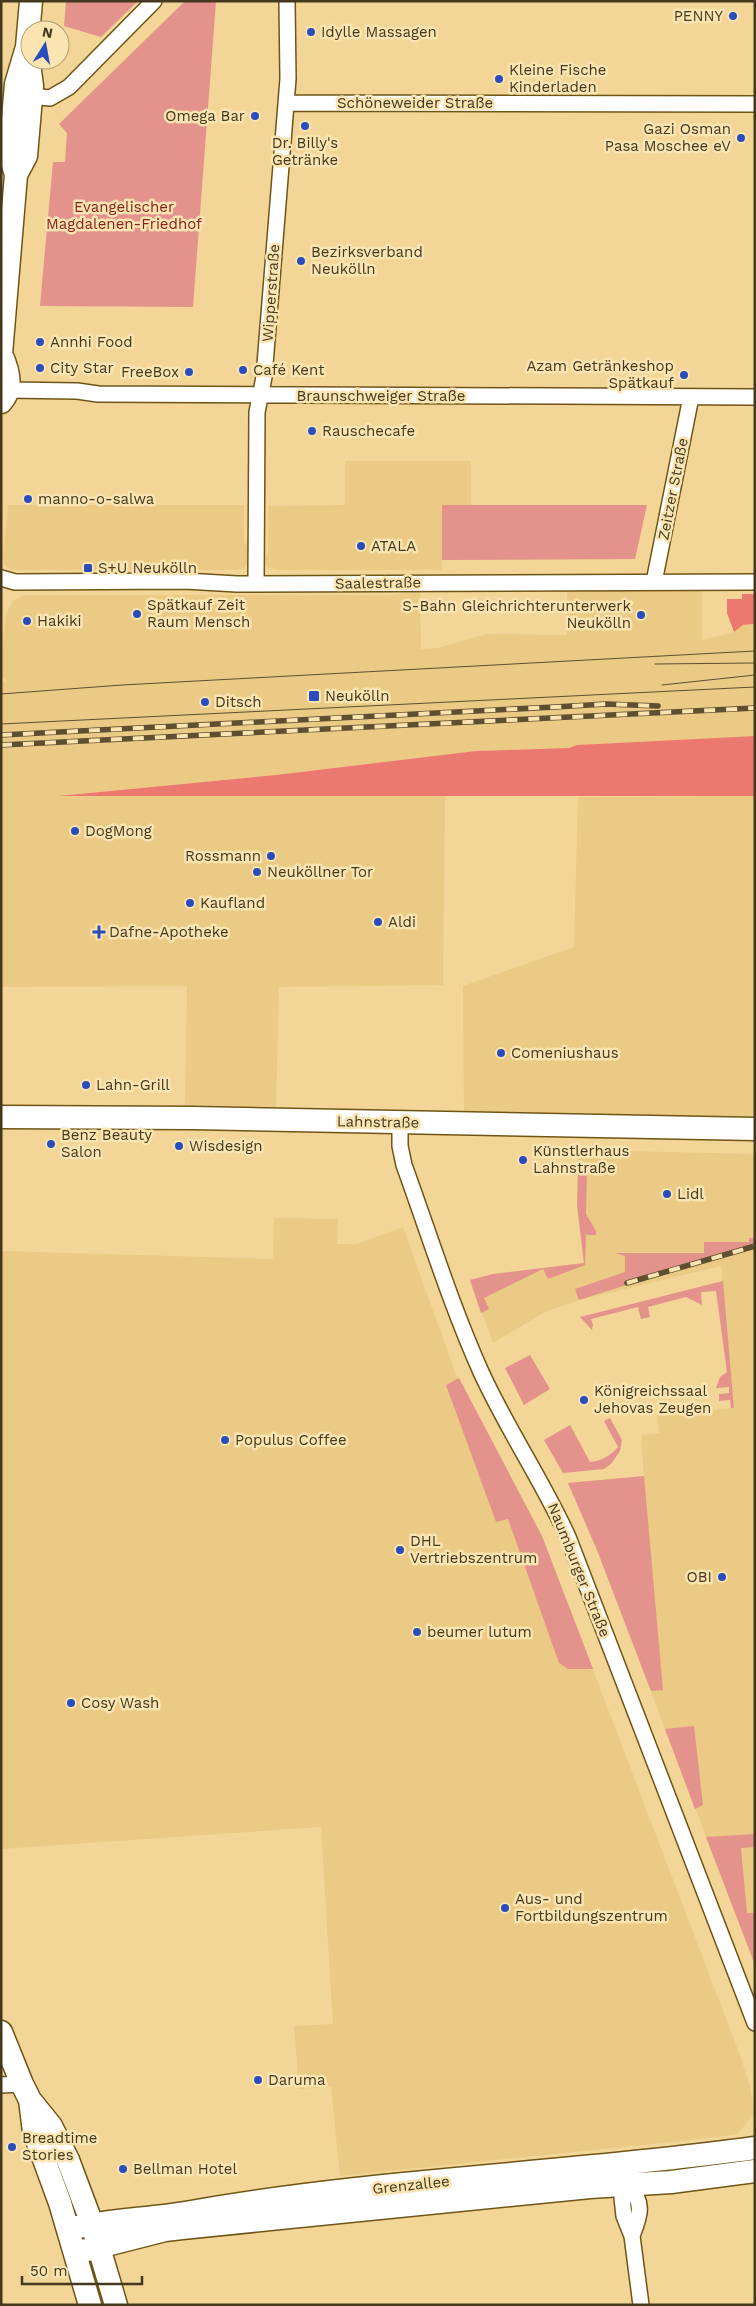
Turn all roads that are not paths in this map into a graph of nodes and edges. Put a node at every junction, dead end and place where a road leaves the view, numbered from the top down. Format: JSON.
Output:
{"nodes":[{"id":1,"x":31,"y":1,"type":"edge"},
{"id":2,"x":154,"y":1,"type":"edge"},
{"id":3,"x":288,"y":1,"type":"edge"},
{"id":4,"x":29,"y":20,"type":"edge"},
{"id":5,"x":20,"y":70,"type":"edge"},
{"id":6,"x":30,"y":70,"type":"edge"},
{"id":7,"x":32,"y":96,"type":"junction"},
{"id":8,"x":286,"y":103,"type":"junction"},
{"id":9,"x":755,"y":104,"type":"edge"},
{"id":10,"x":9,"y":175,"type":"edge"},
{"id":11,"x":1,"y":354,"type":"edge"},
{"id":12,"x":4,"y":396,"type":"edge"},
{"id":13,"x":260,"y":396,"type":"junction"},
{"id":14,"x":691,"y":397,"type":"junction"},
{"id":15,"x":755,"y":397,"type":"edge"},
{"id":16,"x":1,"y":578,"type":"edge"},
{"id":17,"x":654,"y":582,"type":"junction"},
{"id":18,"x":755,"y":582,"type":"edge"},
{"id":19,"x":256,"y":584,"type":"junction"},
{"id":20,"x":1,"y":1117,"type":"edge"},
{"id":21,"x":400,"y":1122,"type":"junction"},
{"id":22,"x":755,"y":1130,"type":"edge"},
{"id":23,"x":755,"y":2023,"type":"edge"},
{"id":24,"x":1,"y":2032,"type":"edge"},
{"id":25,"x":18,"y":2090,"type":"edge"},
{"id":26,"x":755,"y":2148,"type":"edge"},
{"id":27,"x":755,"y":2171,"type":"edge"},
{"id":28,"x":627,"y":2174,"type":"junction"},
{"id":29,"x":92,"y":2224,"type":"junction"},
{"id":30,"x":68,"y":2229,"type":"junction"},
{"id":31,"x":100,"y":2247,"type":"junction"},
{"id":32,"x":75,"y":2253,"type":"junction"},
{"id":33,"x":90,"y":2305,"type":"edge"},
{"id":34,"x":116,"y":2305,"type":"edge"},
{"id":35,"x":641,"y":2305,"type":"edge"}],
"edges":[{"from":1,"to":4,"type":"main road"},
{"from":2,"to":7,"type":"street"},
{"from":3,"to":8,"type":"street","name":"Wipperstraße"},
{"from":5,"to":10,"type":"main road"},
{"from":6,"to":7,"type":"main road"},
{"from":7,"to":10,"type":"main road"},
{"from":8,"to":9,"type":"street","name":"Schöneweider Straße"},
{"from":8,"to":13,"type":"street","name":"Wipperstraße"},
{"from":10,"to":11,"type":"main road"},
{"from":11,"to":12,"type":"main road"},
{"from":12,"to":13,"type":"street","name":"Braunschweiger Straße"},
{"from":13,"to":14,"type":"street","name":"Braunschweiger Straße"},
{"from":13,"to":19,"type":"street","name":"Wipperstraße"},
{"from":14,"to":15,"type":"street","name":"Braunschweiger Straße"},
{"from":14,"to":17,"type":"street","name":"Zeitzer Straße"},
{"from":16,"to":19,"type":"street","name":"Saalestraße"},
{"from":17,"to":18,"type":"street","name":"Saalestraße"},
{"from":17,"to":19,"type":"street","name":"Saalestraße"},
{"from":20,"to":21,"type":"main road","name":"Lahnstraße"},
{"from":21,"to":22,"type":"main road","name":"Lahnstraße"},
{"from":21,"to":23,"type":"street","name":"Naumburger Straße"},
{"from":24,"to":25,"type":"main road"},
{"from":25,"to":29,"type":"main road"},
{"from":25,"to":30,"type":"main road"},
{"from":26,"to":28,"type":"main road","name":"Grenzallee"},
{"from":27,"to":28,"type":"main road","name":"Grenzallee"},
{"from":28,"to":29,"type":"main road","name":"Grenzallee"},
{"from":28,"to":31,"type":"main road","name":"Grenzallee"},
{"from":28,"to":35,"type":"street"},
{"from":29,"to":30,"type":"main road","name":"Grenzallee"},
{"from":29,"to":31,"type":"main road"},
{"from":30,"to":32,"type":"main road"},
{"from":31,"to":32,"type":"main road","name":"Grenzallee"},
{"from":31,"to":34,"type":"main road"},
{"from":32,"to":33,"type":"main road"}]}
